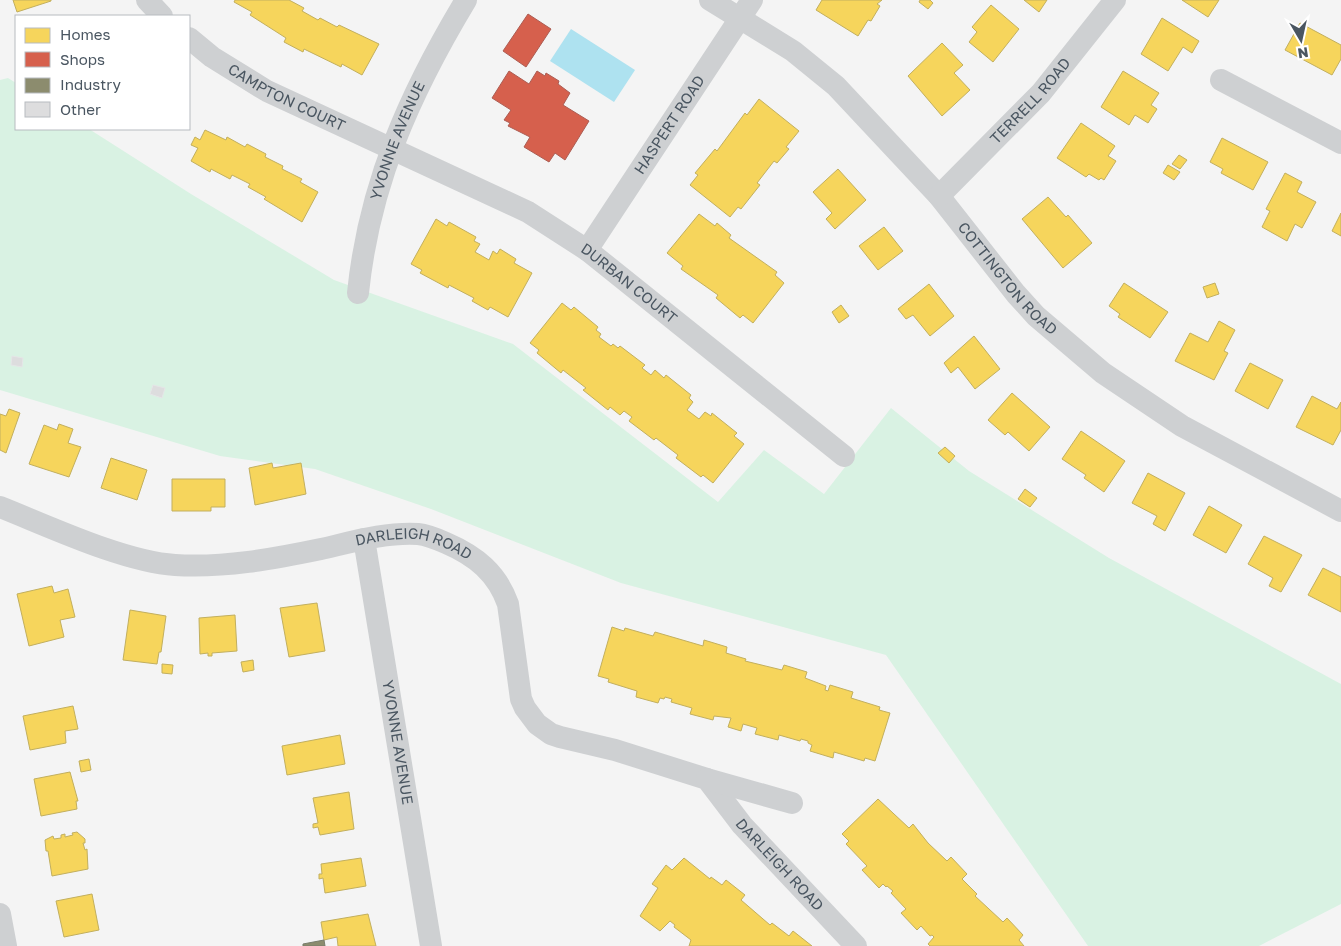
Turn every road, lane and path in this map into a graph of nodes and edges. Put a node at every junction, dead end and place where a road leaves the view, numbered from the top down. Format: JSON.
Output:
{"nodes":[{"id":1,"x":147,"y":0,"type":"edge"},
{"id":2,"x":466,"y":0,"type":"edge"},
{"id":3,"x":710,"y":0,"type":"edge"},
{"id":4,"x":1115,"y":0,"type":"edge"},
{"id":5,"x":746,"y":9,"type":"edge"},
{"id":6,"x":161,"y":15,"type":"edge"},
{"id":7,"x":190,"y":39,"type":"edge"},
{"id":8,"x":1220,"y":80,"type":"dead end"},
{"id":9,"x":1341,"y":143,"type":"edge"},
{"id":10,"x":390,"y":148,"type":"junction"},
{"id":11,"x":939,"y":196,"type":"junction"},
{"id":12,"x":587,"y":250,"type":"junction"},
{"id":13,"x":358,"y":293,"type":"dead end"},
{"id":14,"x":844,"y":456,"type":"dead end"},
{"id":15,"x":0,"y":507,"type":"edge"},
{"id":16,"x":1341,"y":511,"type":"edge"},
{"id":17,"x":364,"y":539,"type":"junction"},
{"id":18,"x":707,"y":779,"type":"junction"},
{"id":19,"x":792,"y":804,"type":"dead end"},
{"id":20,"x":0,"y":914,"type":"edge"},
{"id":21,"x":6,"y":946,"type":"edge"},
{"id":22,"x":431,"y":946,"type":"edge"},
{"id":23,"x":856,"y":946,"type":"edge"}],
"edges":[{"from":1,"to":6,"type":"street"},
{"from":2,"to":10,"type":"street","name":"YVONNE AVENUE"},
{"from":3,"to":5,"type":"street","name":"COTTINGTON ROAD"},
{"from":4,"to":11,"type":"street","name":"TERRELL ROAD"},
{"from":5,"to":11,"type":"street","name":"COTTINGTON ROAD"},
{"from":5,"to":12,"type":"street","name":"HASPERT ROAD"},
{"from":7,"to":10,"type":"street","name":"CAMPTON COURT"},
{"from":8,"to":9,"type":"street"},
{"from":10,"to":12,"type":"street","name":"DURBAN COURT"},
{"from":10,"to":13,"type":"street","name":"YVONNE AVENUE"},
{"from":11,"to":16,"type":"street","name":"COTTINGTON ROAD"},
{"from":12,"to":14,"type":"street","name":"DURBAN COURT"},
{"from":15,"to":17,"type":"street","name":"DARLEIGH ROAD"},
{"from":17,"to":18,"type":"street","name":"DARLEIGH ROAD"},
{"from":17,"to":22,"type":"street","name":"YVONNE AVENUE"},
{"from":18,"to":19,"type":"street","name":"DARLEIGH ROAD"},
{"from":18,"to":23,"type":"street","name":"DARLEIGH ROAD"},
{"from":20,"to":21,"type":"street"}]}
